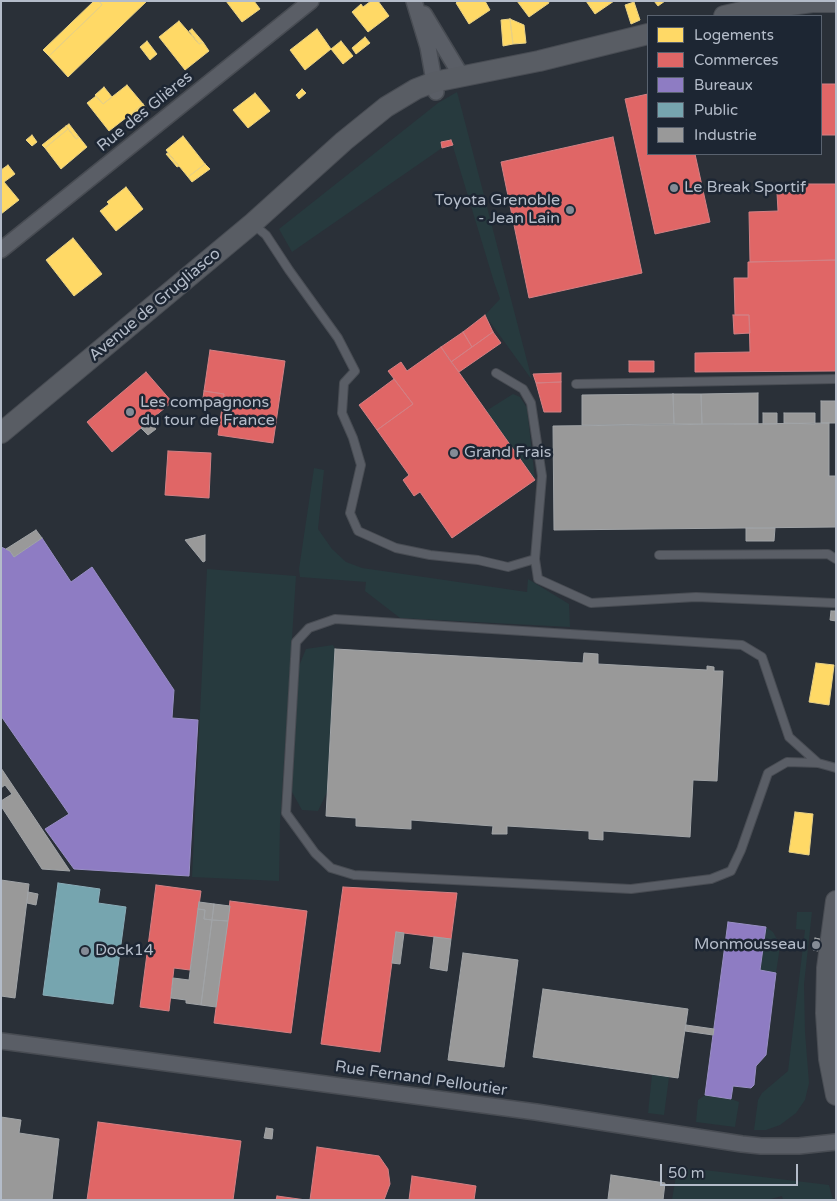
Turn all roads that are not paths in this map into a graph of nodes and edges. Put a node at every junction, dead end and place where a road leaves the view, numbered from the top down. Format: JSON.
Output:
{"nodes":[{"id":1,"x":311,"y":1,"type":"edge"},
{"id":2,"x":416,"y":1,"type":"edge"},
{"id":3,"x":836,"y":2,"type":"edge"},
{"id":4,"x":728,"y":15,"type":"edge"},
{"id":5,"x":647,"y":34,"type":"edge"},
{"id":6,"x":462,"y":77,"type":"junction"},
{"id":7,"x":435,"y":87,"type":"junction"},
{"id":8,"x":253,"y":223,"type":"junction"},
{"id":9,"x":1,"y":250,"type":"edge"},
{"id":10,"x":496,"y":373,"type":"dead end"},
{"id":11,"x":836,"y":379,"type":"edge"},
{"id":12,"x":576,"y":384,"type":"dead end"},
{"id":13,"x":1,"y":433,"type":"edge"},
{"id":14,"x":658,"y":555,"type":"dead end"},
{"id":15,"x":535,"y":559,"type":"junction"},
{"id":16,"x":836,"y":559,"type":"edge"},
{"id":17,"x":834,"y":603,"type":"dead end"},
{"id":18,"x":818,"y":762,"type":"junction"},
{"id":19,"x":836,"y":768,"type":"edge"},
{"id":20,"x":836,"y":901,"type":"edge"},
{"id":21,"x":832,"y":968,"type":"edge"},
{"id":22,"x":1,"y":1041,"type":"edge"},
{"id":23,"x":836,"y":1095,"type":"edge"},
{"id":24,"x":836,"y":1142,"type":"edge"}],
"edges":[{"from":1,"to":9,"type":"street","name":"Rue des Glières"},
{"from":2,"to":6,"type":"street"},
{"from":2,"to":7,"type":"street"},
{"from":3,"to":4,"type":"main road"},
{"from":5,"to":6,"type":"main road","name":"Avenue de Grugliasco"},
{"from":6,"to":7,"type":"main road","name":"Avenue de Grugliasco"},
{"from":7,"to":8,"type":"main road","name":"Avenue de Grugliasco"},
{"from":8,"to":13,"type":"main road","name":"Avenue de Grugliasco"},
{"from":8,"to":15,"type":"lane"},
{"from":10,"to":15,"type":"lane"},
{"from":11,"to":12,"type":"lane"},
{"from":14,"to":16,"type":"lane"},
{"from":15,"to":17,"type":"lane"},
{"from":18,"to":18,"type":"lane"},
{"from":18,"to":19,"type":"lane"},
{"from":20,"to":21,"type":"main road"},
{"from":21,"to":23,"type":"main road"},
{"from":22,"to":24,"type":"street","name":"Rue Fernand Pelloutier"}]}
